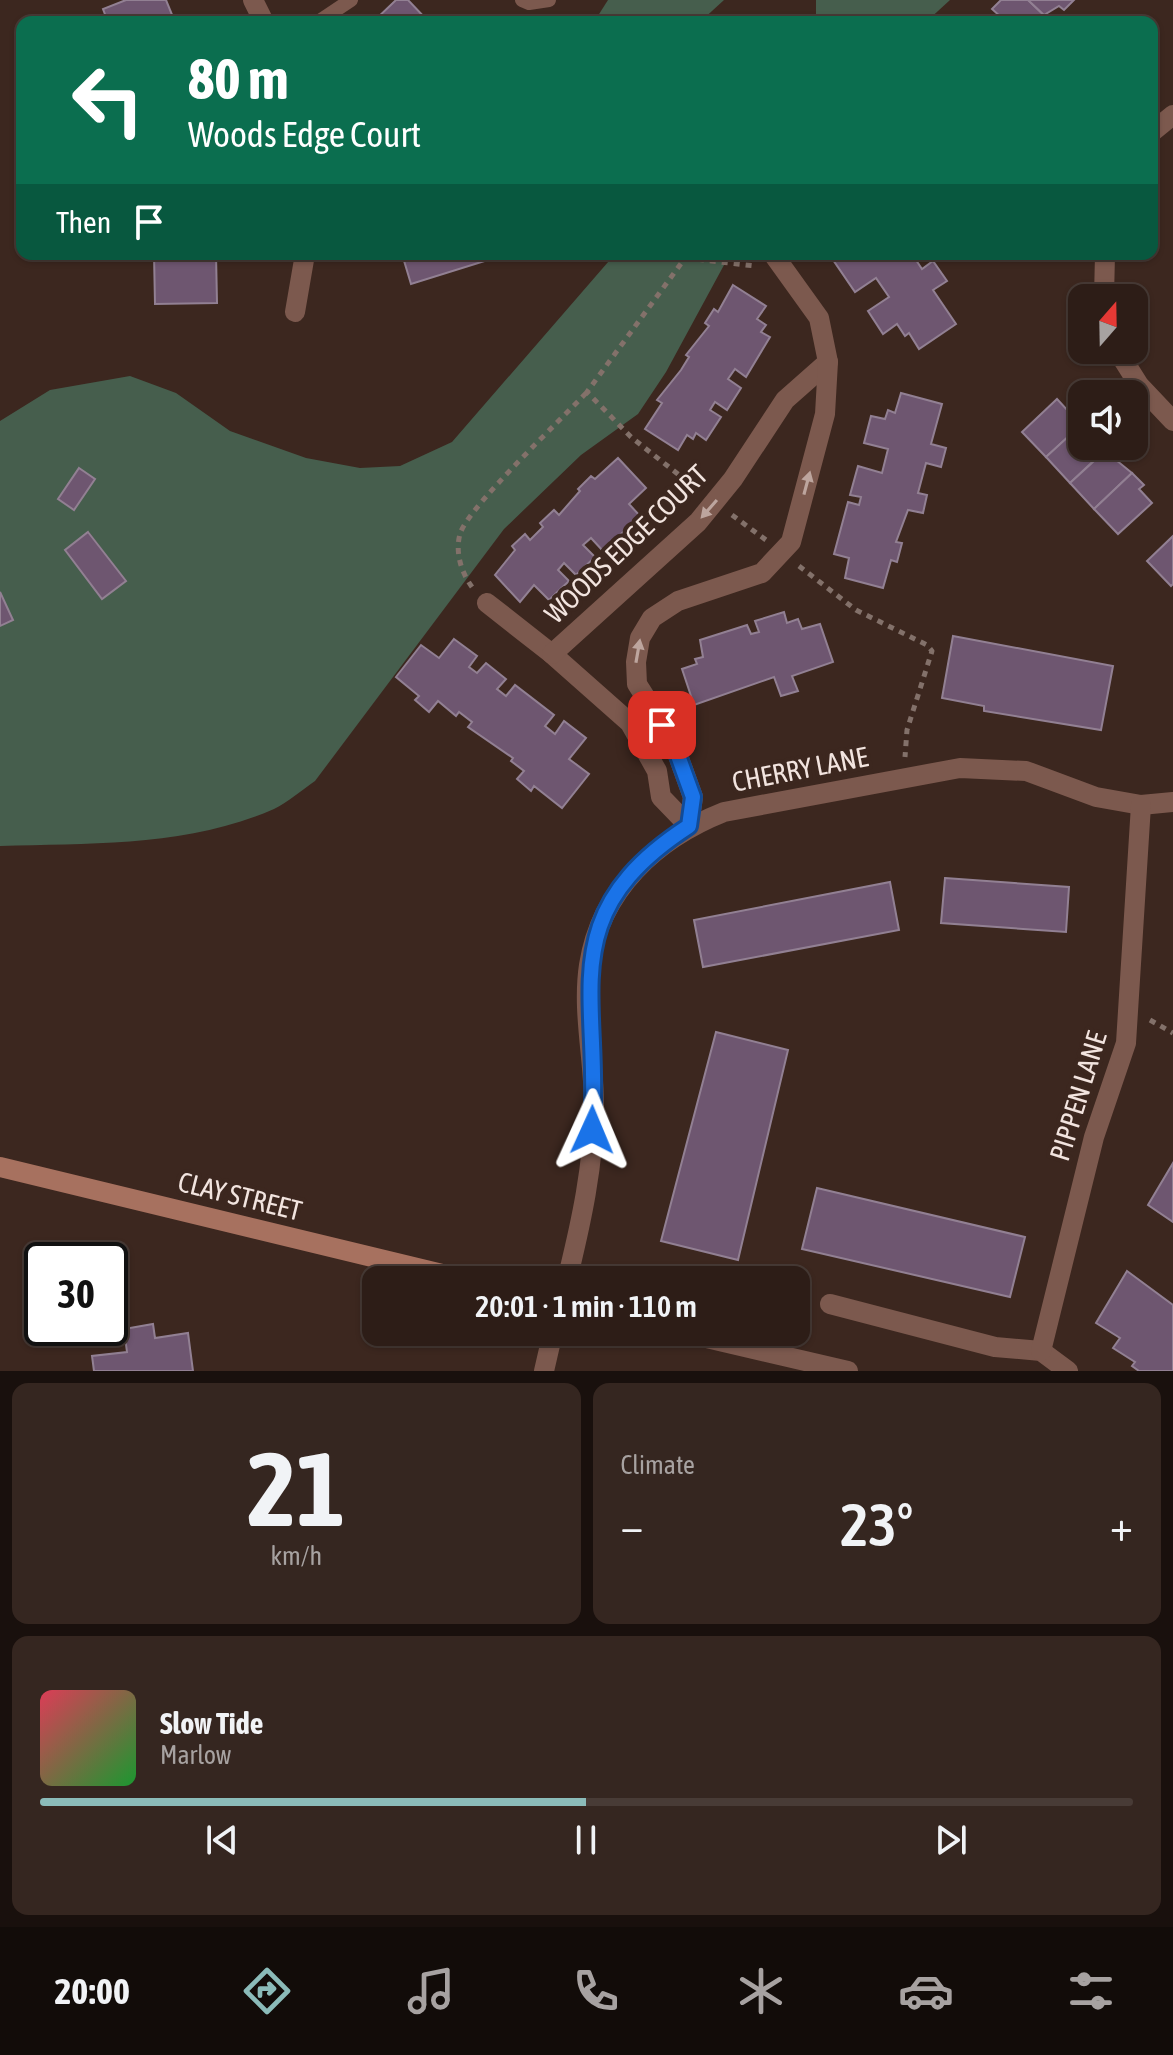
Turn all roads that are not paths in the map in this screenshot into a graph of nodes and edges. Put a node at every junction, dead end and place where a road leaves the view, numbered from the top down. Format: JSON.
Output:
{"nodes":[{"id":1,"x":351,"y":0,"type":"edge"},
{"id":2,"x":522,"y":0,"type":"edge"},
{"id":3,"x":549,"y":0,"type":"edge"},
{"id":4,"x":327,"y":16,"type":"edge"},
{"id":5,"x":304,"y":260,"type":"edge"},
{"id":6,"x":779,"y":260,"type":"edge"},
{"id":7,"x":1105,"y":260,"type":"edge"},
{"id":8,"x":1104,"y":284,"type":"edge"},
{"id":9,"x":295,"y":312,"type":"dead end"},
{"id":10,"x":828,"y":362,"type":"junction"},
{"id":11,"x":1126,"y":364,"type":"edge"},
{"id":12,"x":1173,"y":421,"type":"edge"},
{"id":13,"x":487,"y":603,"type":"road end"},
{"id":14,"x":552,"y":654,"type":"junction"},
{"id":15,"x":1173,"y":802,"type":"edge"},
{"id":16,"x":1141,"y":805,"type":"junction"},
{"id":17,"x":689,"y":826,"type":"junction"},
{"id":18,"x":0,"y":1167,"type":"edge"},
{"id":19,"x":409,"y":1266,"type":"edge"},
{"id":20,"x":570,"y":1266,"type":"edge"},
{"id":21,"x":830,"y":1304,"type":"dead end"},
{"id":22,"x":550,"y":1346,"type":"edge"},
{"id":23,"x":741,"y":1346,"type":"edge"},
{"id":24,"x":1041,"y":1351,"type":"junction"},
{"id":25,"x":544,"y":1371,"type":"edge"},
{"id":26,"x":848,"y":1371,"type":"edge"},
{"id":27,"x":1068,"y":1371,"type":"edge"}],
"edges":[{"from":1,"to":4,"type":"lane"},
{"from":2,"to":3,"type":"lane"},
{"from":5,"to":9,"type":"street"},
{"from":6,"to":10,"type":"street"},
{"from":7,"to":8,"type":"street"},
{"from":10,"to":14,"type":"street","name":"WOODS EDGE COURT","one_way":true},
{"from":17,"to":10,"type":"street","one_way":true},
{"from":11,"to":12,"type":"street"},
{"from":13,"to":14,"type":"street","name":"WOODS EDGE COURT"},
{"from":14,"to":17,"type":"street","name":"WOODS EDGE COURT"},
{"from":15,"to":16,"type":"street","name":"CHERRY LANE"},
{"from":16,"to":17,"type":"street","name":"CHERRY LANE"},
{"from":16,"to":24,"type":"street","name":"PIPPEN LANE"},
{"from":17,"to":20,"type":"street","name":"CHERRY LANE"},
{"from":18,"to":19,"type":"street","name":"CLAY STREET"},
{"from":21,"to":24,"type":"street"},
{"from":22,"to":25,"type":"street"},
{"from":23,"to":26,"type":"street"},
{"from":24,"to":27,"type":"street"}]}
